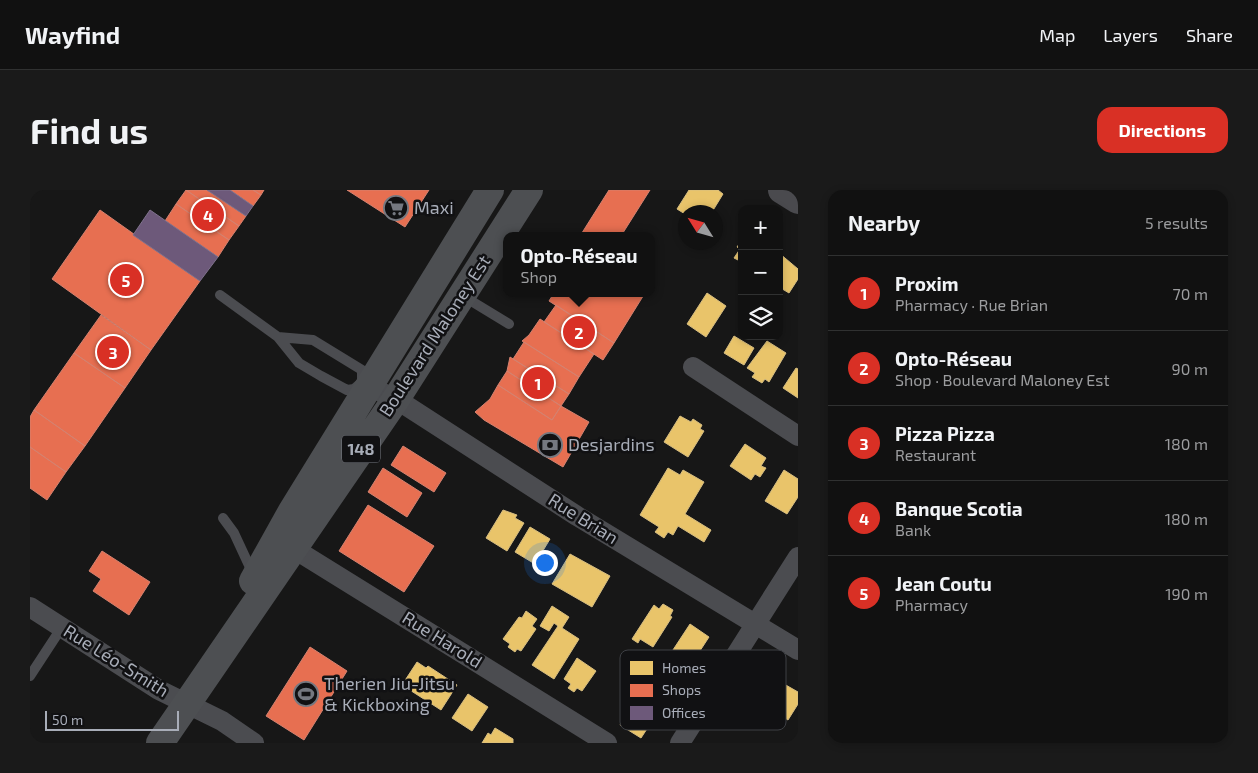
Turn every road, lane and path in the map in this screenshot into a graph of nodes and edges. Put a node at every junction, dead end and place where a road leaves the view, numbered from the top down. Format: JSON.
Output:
{"nodes":[{"id":1,"x":490,"y":190,"type":"edge"},
{"id":2,"x":529,"y":190,"type":"edge"},
{"id":3,"x":782,"y":190,"type":"edge"},
{"id":4,"x":798,"y":200,"type":"edge"},
{"id":5,"x":220,"y":295,"type":"dead end"},
{"id":6,"x":462,"y":296,"type":"junction"},
{"id":7,"x":509,"y":324,"type":"dead end"},
{"id":8,"x":278,"y":337,"type":"junction"},
{"id":9,"x":693,"y":367,"type":"dead end"},
{"id":10,"x":366,"y":384,"type":"junction"},
{"id":11,"x":396,"y":399,"type":"junction"},
{"id":12,"x":798,"y":436,"type":"edge"},
{"id":13,"x":223,"y":518,"type":"dead end"},
{"id":14,"x":286,"y":543,"type":"junction"},
{"id":15,"x":798,"y":557,"type":"edge"},
{"id":16,"x":255,"y":578,"type":"junction"},
{"id":17,"x":30,"y":607,"type":"edge"},
{"id":18,"x":756,"y":623,"type":"junction"},
{"id":19,"x":62,"y":627,"type":"junction"},
{"id":20,"x":739,"y":650,"type":"edge"},
{"id":21,"x":798,"y":650,"type":"edge"},
{"id":22,"x":30,"y":676,"type":"edge"},
{"id":23,"x":186,"y":703,"type":"junction"},
{"id":24,"x":688,"y":730,"type":"edge"},
{"id":25,"x":160,"y":743,"type":"edge"},
{"id":26,"x":254,"y":743,"type":"edge"},
{"id":27,"x":607,"y":743,"type":"edge"},
{"id":28,"x":680,"y":743,"type":"edge"}],
"edges":[{"from":1,"to":10,"type":"main road","name":"Boulevard Maloney Est","number":"148"},
{"from":2,"to":6,"type":"main road","name":"Boulevard Maloney Est","number":"148"},
{"from":3,"to":4,"type":"street"},
{"from":5,"to":8,"type":"lane"},
{"from":6,"to":7,"type":"lane"},
{"from":6,"to":11,"type":"main road","name":"Boulevard Maloney Est","number":"148"},
{"from":8,"to":10,"type":"lane"},
{"from":8,"to":10,"type":"lane"},
{"from":9,"to":12,"type":"street"},
{"from":10,"to":11,"type":"street","name":"Rue Brian"},
{"from":10,"to":14,"type":"main road","name":"Boulevard Maloney Est","number":"148"},
{"from":11,"to":14,"type":"main road","name":"Boulevard Maloney Est","number":"148"},
{"from":11,"to":18,"type":"street","name":"Rue Brian"},
{"from":13,"to":16,"type":"lane"},
{"from":14,"to":16,"type":"main road","name":"Boulevard Maloney Est","number":"148"},
{"from":14,"to":23,"type":"main road","name":"Boulevard Maloney Est","number":"148"},
{"from":14,"to":27,"type":"street","name":"Rue Harold"},
{"from":15,"to":18,"type":"street"},
{"from":16,"to":23,"type":"main road","name":"Boulevard Maloney Est","number":"148"},
{"from":17,"to":19,"type":"street","name":"Rue Léo-Smith"},
{"from":18,"to":20,"type":"street"},
{"from":18,"to":21,"type":"street","name":"Rue Brian"},
{"from":19,"to":22,"type":"lane"},
{"from":19,"to":23,"type":"street","name":"Rue Léo-Smith"},
{"from":23,"to":25,"type":"main road","name":"Boulevard Maloney Est","number":"148"},
{"from":23,"to":26,"type":"street","name":"Rue Léo-Smith"},
{"from":24,"to":28,"type":"street"}]}
